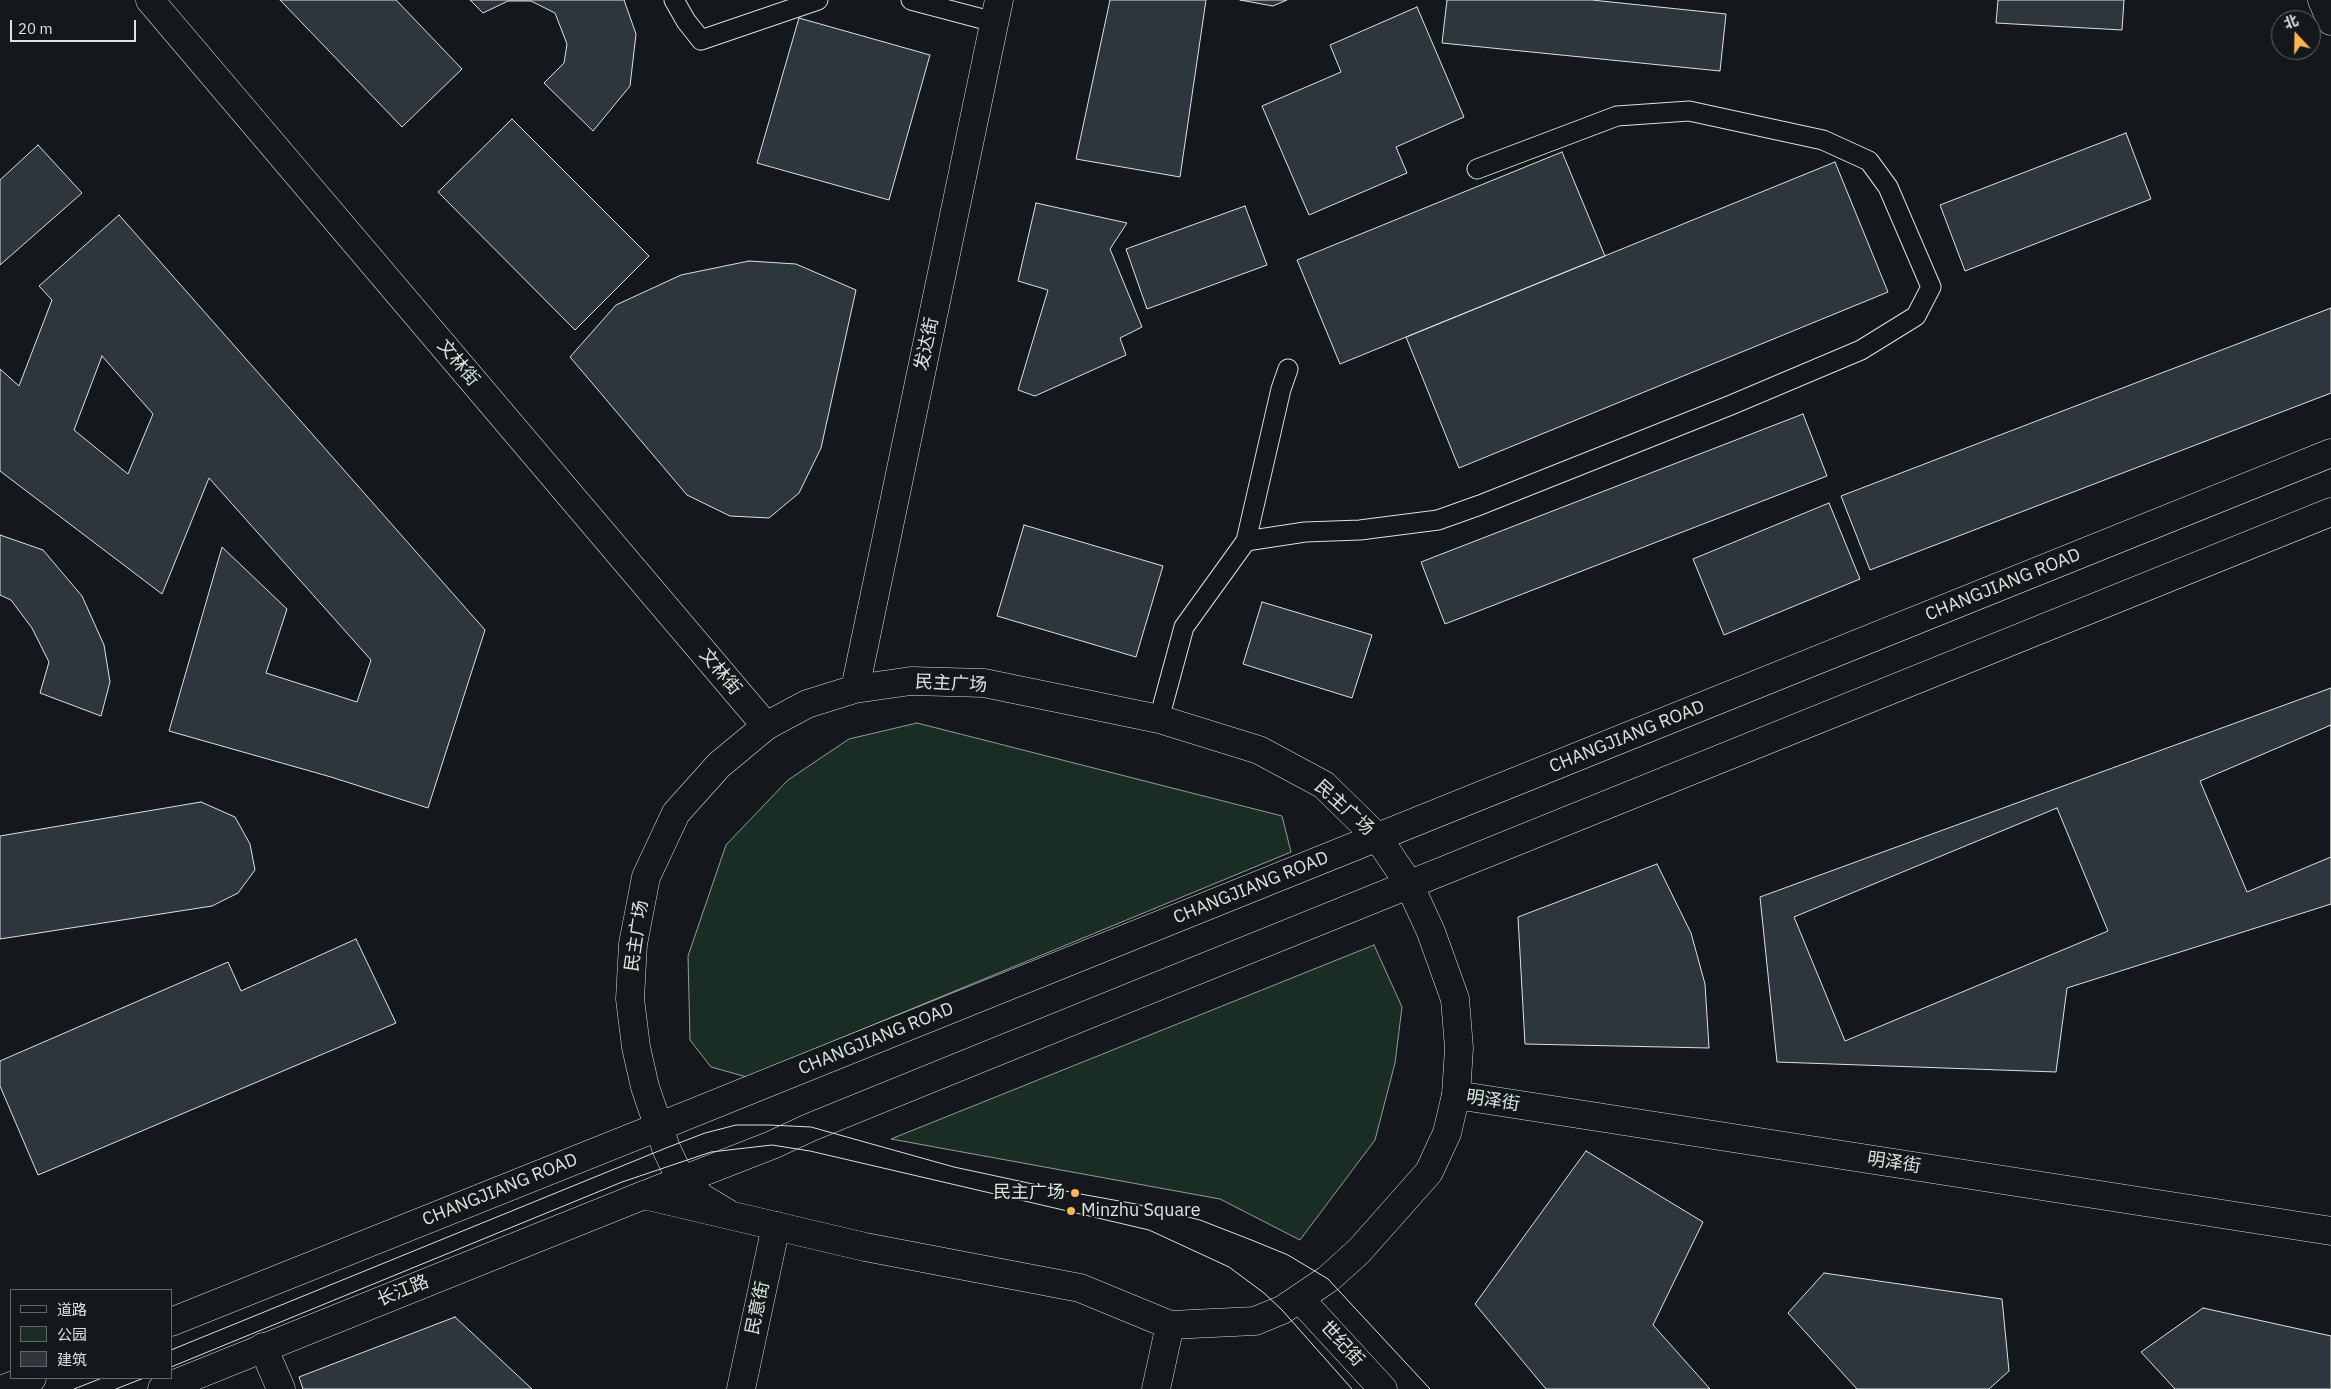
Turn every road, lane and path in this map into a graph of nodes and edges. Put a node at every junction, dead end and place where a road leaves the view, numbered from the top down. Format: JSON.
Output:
{"nodes":[{"id":1,"x":150,"y":0,"type":"edge"},
{"id":2,"x":674,"y":0,"type":"edge"},
{"id":3,"x":818,"y":0,"type":"edge"},
{"id":4,"x":912,"y":0,"type":"edge"},
{"id":5,"x":2322,"y":0,"type":"edge"},
{"id":6,"x":997,"y":11,"type":"edge"},
{"id":7,"x":2331,"y":21,"type":"edge"},
{"id":8,"x":1478,"y":168,"type":"dead end"},
{"id":9,"x":1288,"y":368,"type":"dead end"},
{"id":10,"x":2331,"y":453,"type":"edge"},
{"id":11,"x":2331,"y":512,"type":"edge"},
{"id":12,"x":1246,"y":541,"type":"junction"},
{"id":13,"x":855,"y":689,"type":"junction"},
{"id":14,"x":1160,"y":719,"type":"junction"},
{"id":15,"x":766,"y":726,"type":"junction"},
{"id":16,"x":1378,"y":838,"type":"junction"},
{"id":17,"x":1409,"y":884,"type":"junction"},
{"id":18,"x":1456,"y":1095,"type":"junction"},
{"id":19,"x":658,"y":1127,"type":"junction"},
{"id":20,"x":681,"y":1180,"type":"junction"},
{"id":21,"x":644,"y":1195,"type":"junction"},
{"id":22,"x":726,"y":1213,"type":"junction"},
{"id":23,"x":776,"y":1226,"type":"junction"},
{"id":24,"x":2331,"y":1231,"type":"edge"},
{"id":25,"x":1300,"y":1299,"type":"junction"},
{"id":26,"x":172,"y":1322,"type":"edge"},
{"id":27,"x":1170,"y":1325,"type":"junction"},
{"id":28,"x":264,"y":1348,"type":"junction"},
{"id":29,"x":29,"y":1379,"type":"edge"},
{"id":30,"x":3,"y":1389,"type":"edge"},
{"id":31,"x":162,"y":1389,"type":"edge"},
{"id":32,"x":281,"y":1389,"type":"edge"},
{"id":33,"x":741,"y":1389,"type":"edge"},
{"id":34,"x":1156,"y":1389,"type":"edge"},
{"id":35,"x":1383,"y":1389,"type":"edge"}],
"edges":[{"from":1,"to":15,"type":"main road","name":"文林街"},
{"from":2,"to":3,"type":"lane"},
{"from":4,"to":6,"type":"lane"},
{"from":5,"to":7,"type":"main road"},
{"from":6,"to":13,"type":"main road","name":"发达街"},
{"from":8,"to":12,"type":"lane"},
{"from":9,"to":12,"type":"lane"},
{"from":10,"to":16,"type":"main road","name":"CHANGJIANG ROAD"},
{"from":11,"to":17,"type":"main road"},
{"from":12,"to":14,"type":"lane"},
{"from":13,"to":14,"type":"main road","name":"民主广场"},
{"from":13,"to":15,"type":"main road","name":"民主广场"},
{"from":14,"to":16,"type":"main road","name":"民主广场"},
{"from":15,"to":19,"type":"main road","name":"民主广场"},
{"from":16,"to":17,"type":"main road","name":"民主广场"},
{"from":16,"to":19,"type":"main road","name":"CHANGJIANG ROAD"},
{"from":17,"to":18,"type":"main road","name":"民主广场"},
{"from":17,"to":20,"type":"main road"},
{"from":18,"to":24,"type":"main road","name":"明泽街"},
{"from":18,"to":25,"type":"main road","name":"民主广场"},
{"from":19,"to":20,"type":"main road","name":"民主广场"},
{"from":19,"to":26,"type":"main road","name":"CHANGJIANG ROAD"},
{"from":20,"to":21,"type":"main road"},
{"from":20,"to":22,"type":"main road","name":"民主广场"},
{"from":21,"to":22,"type":"main road","name":"民主广场"},
{"from":21,"to":28,"type":"main road","name":"长江路"},
{"from":22,"to":23,"type":"main road","name":"民主广场"},
{"from":23,"to":27,"type":"main road","name":"民主广场"},
{"from":23,"to":33,"type":"main road","name":"民意街"},
{"from":25,"to":27,"type":"main road","name":"民主广场"},
{"from":25,"to":35,"type":"main road","name":"世纪街"},
{"from":27,"to":34,"type":"main road"},
{"from":28,"to":31,"type":"main road","name":"长江路"},
{"from":28,"to":32,"type":"main road"},
{"from":29,"to":30,"type":"main road"}]}
